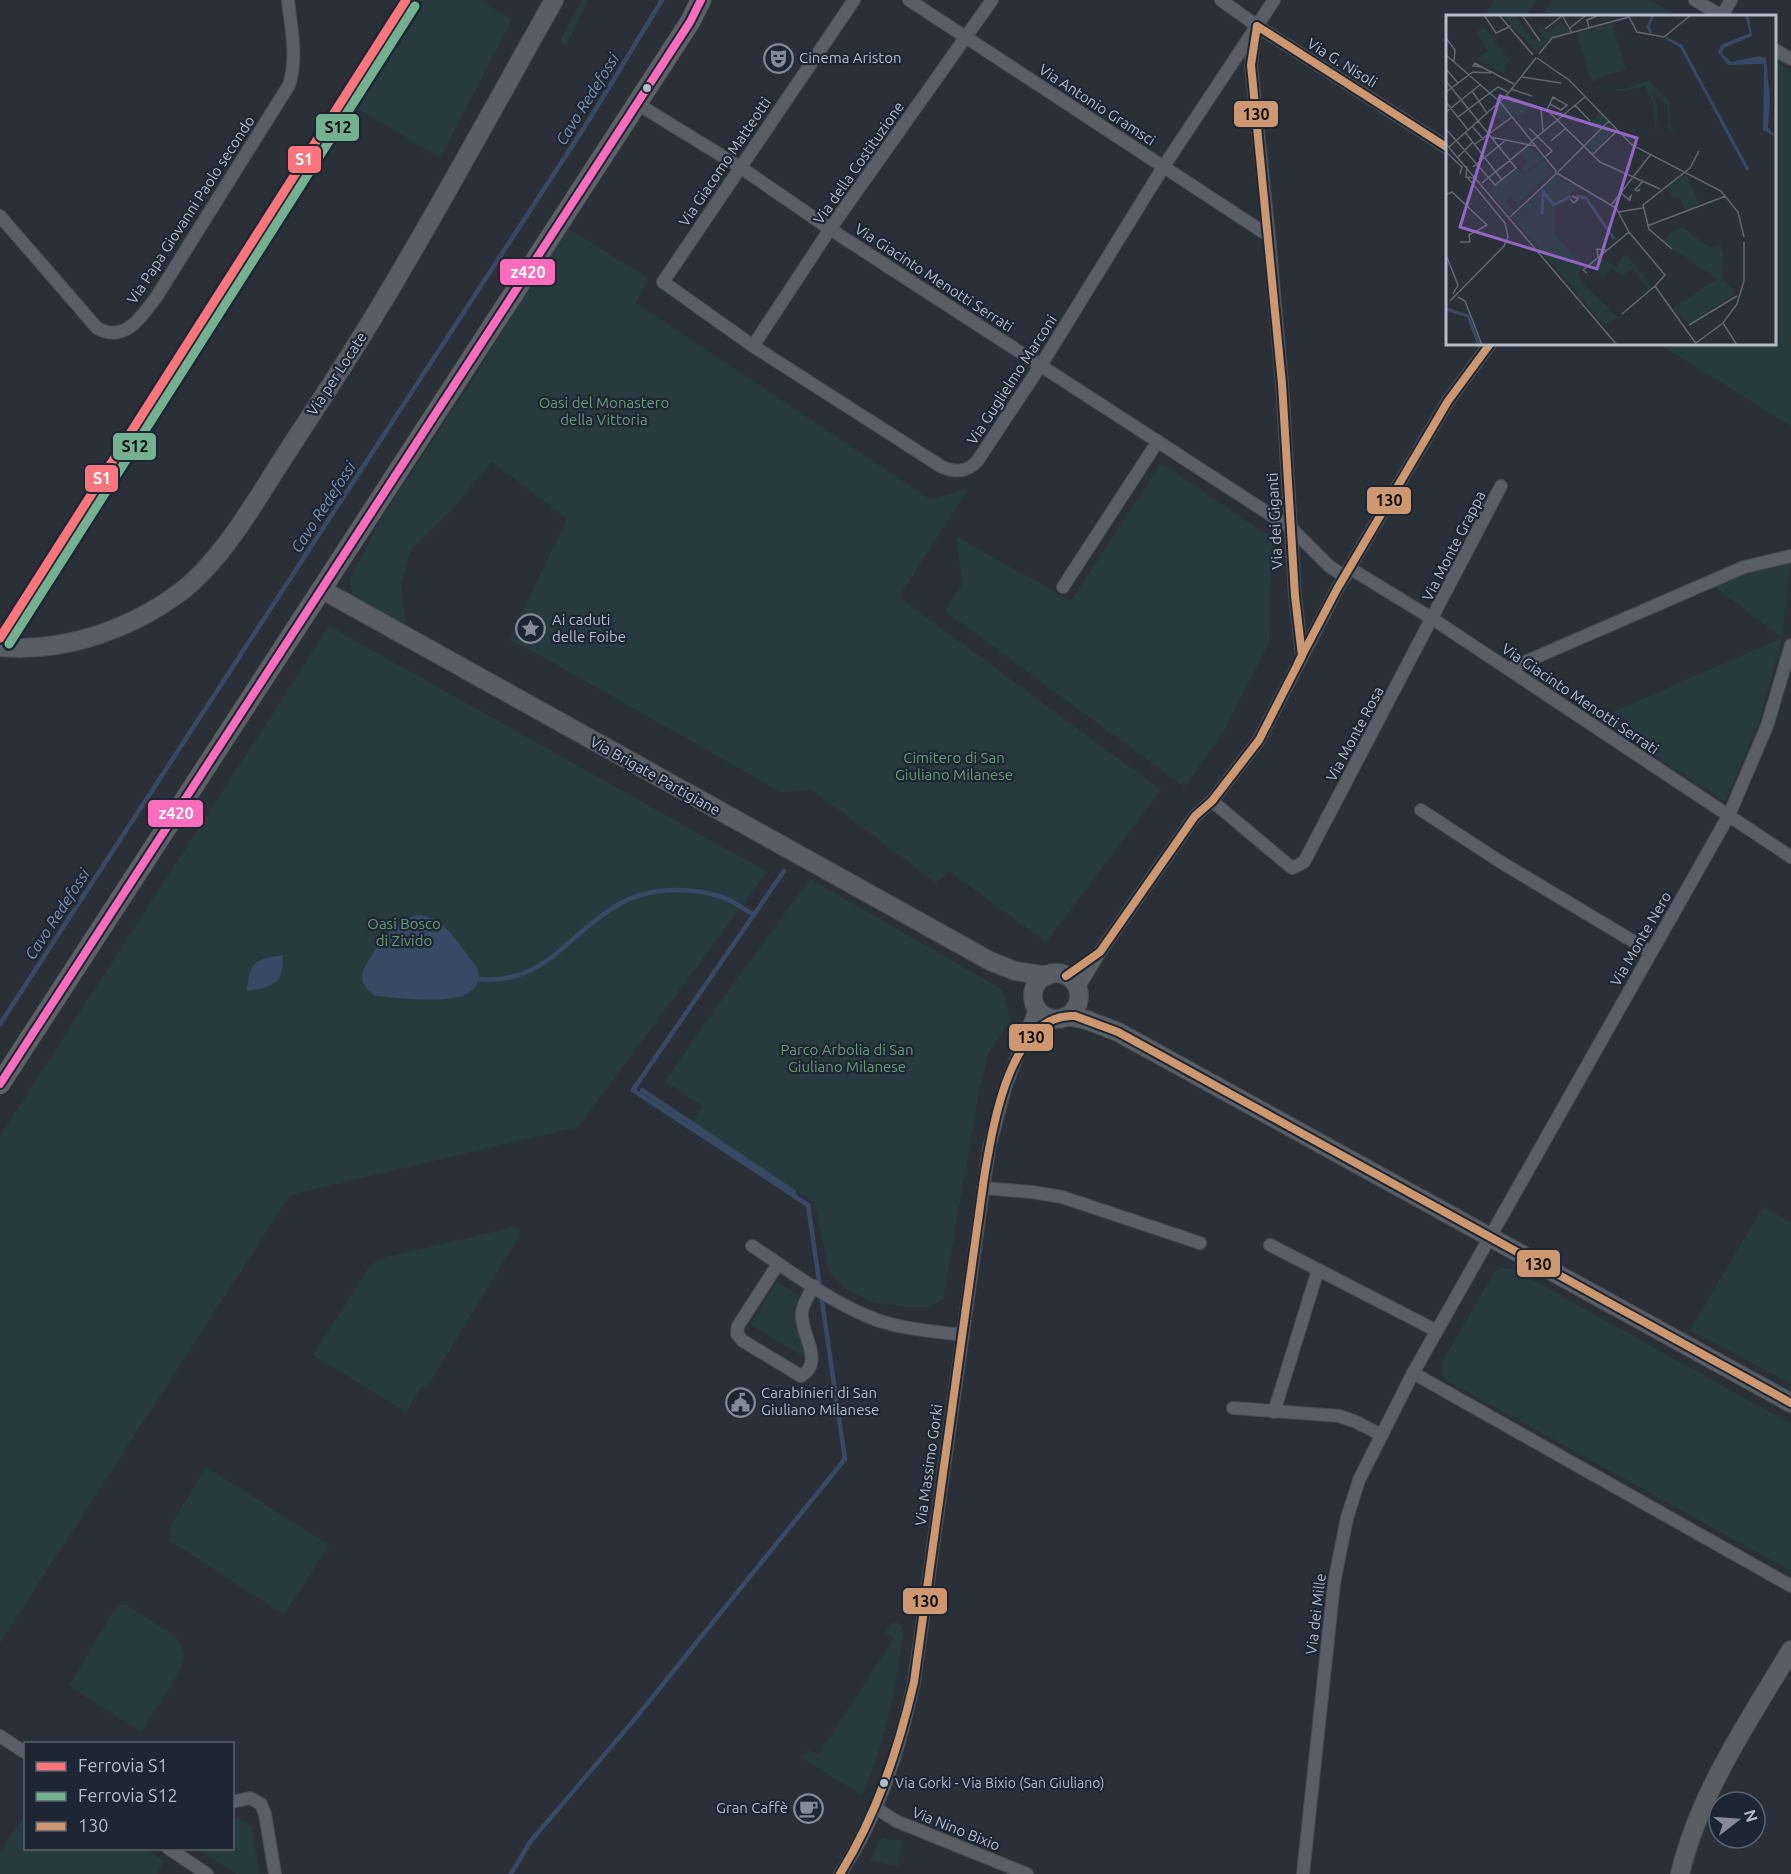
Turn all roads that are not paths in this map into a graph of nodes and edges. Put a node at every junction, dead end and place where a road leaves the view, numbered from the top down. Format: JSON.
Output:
{"nodes":[{"id":1,"x":288,"y":0,"type":"edge"},
{"id":2,"x":554,"y":0,"type":"edge"},
{"id":3,"x":688,"y":0,"type":"edge"},
{"id":4,"x":701,"y":0,"type":"edge"},
{"id":5,"x":854,"y":0,"type":"edge"},
{"id":6,"x":909,"y":0,"type":"edge"},
{"id":7,"x":992,"y":0,"type":"edge"},
{"id":8,"x":1221,"y":0,"type":"edge"},
{"id":9,"x":1274,"y":0,"type":"edge"},
{"id":10,"x":1695,"y":0,"type":"edge"},
{"id":11,"x":1731,"y":0,"type":"edge"},
{"id":12,"x":1720,"y":15,"type":"edge"},
{"id":13,"x":1723,"y":15,"type":"edge"},
{"id":14,"x":1257,"y":27,"type":"junction"},
{"id":15,"x":966,"y":38,"type":"junction"},
{"id":16,"x":677,"y":40,"type":"junction"},
{"id":17,"x":1776,"y":50,"type":"edge"},
{"id":18,"x":1791,"y":59,"type":"edge"},
{"id":19,"x":636,"y":103,"type":"junction"},
{"id":20,"x":1446,"y":147,"type":"edge"},
{"id":21,"x":1164,"y":166,"type":"junction"},
{"id":22,"x":740,"y":167,"type":"junction"},
{"id":23,"x":0,"y":216,"type":"edge"},
{"id":24,"x":831,"y":229,"type":"junction"},
{"id":25,"x":1269,"y":236,"type":"junction"},
{"id":26,"x":663,"y":282,"type":"joint"},
{"id":27,"x":1489,"y":345,"type":"edge"},
{"id":28,"x":753,"y":346,"type":"junction"},
{"id":29,"x":1041,"y":365,"type":"junction"},
{"id":30,"x":1158,"y":441,"type":"junction"},
{"id":31,"x":1501,"y":486,"type":"dead end"},
{"id":32,"x":1291,"y":528,"type":"junction"},
{"id":33,"x":1293,"y":555,"type":"junction"},
{"id":34,"x":1791,"y":556,"type":"edge"},
{"id":35,"x":1329,"y":566,"type":"junction"},
{"id":36,"x":1348,"y":573,"type":"junction"},
{"id":37,"x":1063,"y":587,"type":"dead end"},
{"id":38,"x":321,"y":589,"type":"junction"},
{"id":39,"x":1433,"y":619,"type":"junction"},
{"id":40,"x":1791,"y":645,"type":"edge"},
{"id":41,"x":0,"y":647,"type":"edge"},
{"id":42,"x":1302,"y":656,"type":"junction"},
{"id":43,"x":1509,"y":669,"type":"junction"},
{"id":44,"x":1212,"y":801,"type":"junction"},
{"id":45,"x":1421,"y":810,"type":"dead end"},
{"id":46,"x":1729,"y":815,"type":"junction"},
{"id":47,"x":1791,"y":857,"type":"edge"},
{"id":48,"x":1100,"y":952,"type":"junction"},
{"id":49,"x":1651,"y":952,"type":"junction"},
{"id":50,"x":990,"y":961,"type":"junction"},
{"id":51,"x":1047,"y":976,"type":"junction"},
{"id":52,"x":1066,"y":976,"type":"junction"},
{"id":53,"x":1078,"y":993,"type":"junction"},
{"id":54,"x":1035,"y":1001,"type":"junction"},
{"id":55,"x":1061,"y":1018,"type":"junction"},
{"id":56,"x":1118,"y":1032,"type":"junction"},
{"id":57,"x":1019,"y":1052,"type":"junction"},
{"id":58,"x":0,"y":1084,"type":"edge"},
{"id":59,"x":983,"y":1188,"type":"junction"},
{"id":60,"x":1490,"y":1236,"type":"junction"},
{"id":61,"x":1200,"y":1243,"type":"dead end"},
{"id":62,"x":1270,"y":1245,"type":"dead end"},
{"id":63,"x":752,"y":1246,"type":"dead end"},
{"id":64,"x":778,"y":1263,"type":"junction"},
{"id":65,"x":1318,"y":1270,"type":"junction"},
{"id":66,"x":814,"y":1286,"type":"junction"},
{"id":67,"x":1437,"y":1331,"type":"junction"},
{"id":68,"x":963,"y":1335,"type":"junction"},
{"id":69,"x":1413,"y":1373,"type":"junction"},
{"id":70,"x":1791,"y":1403,"type":"edge"},
{"id":71,"x":1233,"y":1408,"type":"dead end"},
{"id":72,"x":1274,"y":1412,"type":"junction"},
{"id":73,"x":1382,"y":1435,"type":"junction"},
{"id":74,"x":1791,"y":1586,"type":"edge"},
{"id":75,"x":1791,"y":1650,"type":"edge"},
{"id":76,"x":0,"y":1736,"type":"edge"},
{"id":77,"x":24,"y":1752,"type":"edge"},
{"id":78,"x":234,"y":1802,"type":"edge"},
{"id":79,"x":876,"y":1808,"type":"junction"},
{"id":80,"x":171,"y":1850,"type":"edge"},
{"id":81,"x":207,"y":1874,"type":"edge"},
{"id":82,"x":275,"y":1874,"type":"edge"},
{"id":83,"x":840,"y":1874,"type":"edge"},
{"id":84,"x":1027,"y":1874,"type":"edge"},
{"id":85,"x":1303,"y":1874,"type":"edge"},
{"id":86,"x":1680,"y":1874,"type":"edge"}],
"edges":[{"from":1,"to":23,"type":"street","name":"Via Papa Giovanni Paolo secondo"},
{"from":2,"to":41,"type":"street","name":"Via per Locate"},
{"from":3,"to":16,"type":"main road"},
{"from":4,"to":16,"type":"main road"},
{"from":5,"to":22,"type":"street","name":"Via Giacomo Matteotti"},
{"from":6,"to":15,"type":"street","name":"Via Antonio Gramsci"},
{"from":7,"to":15,"type":"street","name":"Via della Costituzione"},
{"from":8,"to":14,"type":"street","name":"Via G. Nisoli"},
{"from":9,"to":14,"type":"street","name":"Via Guglielmo Marconi"},
{"from":10,"to":12,"type":"street"},
{"from":11,"to":13,"type":"street"},
{"from":14,"to":20,"type":"street","name":"Via G. Nisoli"},
{"from":14,"to":21,"type":"street","name":"Via Guglielmo Marconi"},
{"from":14,"to":25,"type":"street","name":"Via dei Giganti"},
{"from":15,"to":21,"type":"street","name":"Via Antonio Gramsci"},
{"from":15,"to":24,"type":"street","name":"Via della Costituzione"},
{"from":16,"to":19,"type":"main road"},
{"from":17,"to":18,"type":"street"},
{"from":19,"to":22,"type":"street","name":"Via Giacinto Menotti Serrati"},
{"from":19,"to":38,"type":"main road"},
{"from":21,"to":25,"type":"street","name":"Via Antonio Gramsci"},
{"from":21,"to":29,"type":"street","name":"Via Guglielmo Marconi"},
{"from":22,"to":24,"type":"street","name":"Via Giacinto Menotti Serrati"},
{"from":22,"to":26,"type":"street","name":"Via Giacomo Matteotti"},
{"from":24,"to":28,"type":"street","name":"Via della Costituzione"},
{"from":24,"to":29,"type":"street","name":"Via Giacinto Menotti Serrati"},
{"from":25,"to":32,"type":"street","name":"Via dei Giganti"},
{"from":26,"to":28,"type":"street","name":"Via Guglielmo Marconi"},
{"from":27,"to":36,"type":"street"},
{"from":28,"to":29,"type":"street","name":"Via Guglielmo Marconi"},
{"from":29,"to":30,"type":"street","name":"Via Giacinto Menotti Serrati"},
{"from":30,"to":32,"type":"street","name":"Via Giacinto Menotti Serrati"},
{"from":30,"to":37,"type":"street"},
{"from":31,"to":39,"type":"street","name":"Via Monte Grappa"},
{"from":32,"to":33,"type":"street","name":"Via dei Giganti"},
{"from":32,"to":35,"type":"street","name":"Via Giacinto Menotti Serrati"},
{"from":33,"to":35,"type":"street","name":"Via Giacinto Menotti Serrati"},
{"from":33,"to":42,"type":"street","name":"Via dei Giganti"},
{"from":34,"to":43,"type":"street"},
{"from":35,"to":36,"type":"street","name":"Via Giacinto Menotti Serrati"},
{"from":36,"to":39,"type":"street","name":"Via Giacinto Menotti Serrati"},
{"from":36,"to":42,"type":"street"},
{"from":38,"to":50,"type":"street","name":"Via Brigate Partigiane"},
{"from":38,"to":58,"type":"main road"},
{"from":39,"to":43,"type":"street","name":"Via Giacinto Menotti Serrati"},
{"from":39,"to":44,"type":"street","name":"Via Monte Rosa"},
{"from":40,"to":46,"type":"street","name":"Via Monte Nero"},
{"from":42,"to":44,"type":"street"},
{"from":43,"to":46,"type":"street","name":"Via Giacinto Menotti Serrati"},
{"from":44,"to":48,"type":"street"},
{"from":45,"to":49,"type":"street"},
{"from":46,"to":47,"type":"street","name":"Via Giacinto Menotti Serrati"},
{"from":46,"to":49,"type":"street","name":"Via Monte Nero"},
{"from":48,"to":52,"type":"street"},
{"from":48,"to":53,"type":"street"},
{"from":49,"to":60,"type":"street","name":"Via Monte Nero"},
{"from":50,"to":51,"type":"street","name":"Via Brigate Partigiane"},
{"from":50,"to":54,"type":"street","name":"Via Brigate Partigiane"},
{"from":51,"to":52,"type":"street"},
{"from":51,"to":54,"type":"street"},
{"from":52,"to":53,"type":"street"},
{"from":53,"to":55,"type":"street"},
{"from":53,"to":56,"type":"street"},
{"from":54,"to":55,"type":"street"},
{"from":54,"to":57,"type":"street","name":"Via Massimo Gorki"},
{"from":55,"to":56,"type":"street"},
{"from":55,"to":57,"type":"street","name":"Via Massimo Gorki"},
{"from":56,"to":60,"type":"street"},
{"from":57,"to":59,"type":"street","name":"Via Massimo Gorki"},
{"from":59,"to":61,"type":"street"},
{"from":59,"to":68,"type":"street","name":"Via Massimo Gorki"},
{"from":60,"to":67,"type":"street","name":"Via dei Mille"},
{"from":60,"to":70,"type":"street"},
{"from":62,"to":65,"type":"street"},
{"from":63,"to":64,"type":"street"},
{"from":64,"to":66,"type":"street"},
{"from":64,"to":66,"type":"street"},
{"from":65,"to":67,"type":"street"},
{"from":65,"to":72,"type":"street"},
{"from":66,"to":68,"type":"street"},
{"from":67,"to":69,"type":"street","name":"Via dei Mille"},
{"from":68,"to":79,"type":"street","name":"Via Massimo Gorki"},
{"from":69,"to":73,"type":"street","name":"Via dei Mille"},
{"from":69,"to":74,"type":"street"},
{"from":71,"to":72,"type":"street"},
{"from":72,"to":73,"type":"street"},
{"from":73,"to":85,"type":"street","name":"Via dei Mille"},
{"from":75,"to":86,"type":"street"},
{"from":76,"to":77,"type":"street"},
{"from":78,"to":82,"type":"street"},
{"from":79,"to":83,"type":"street","name":"Via Massimo Gorki"},
{"from":79,"to":84,"type":"street","name":"Via Nino Bixio"},
{"from":80,"to":81,"type":"street"}]}
